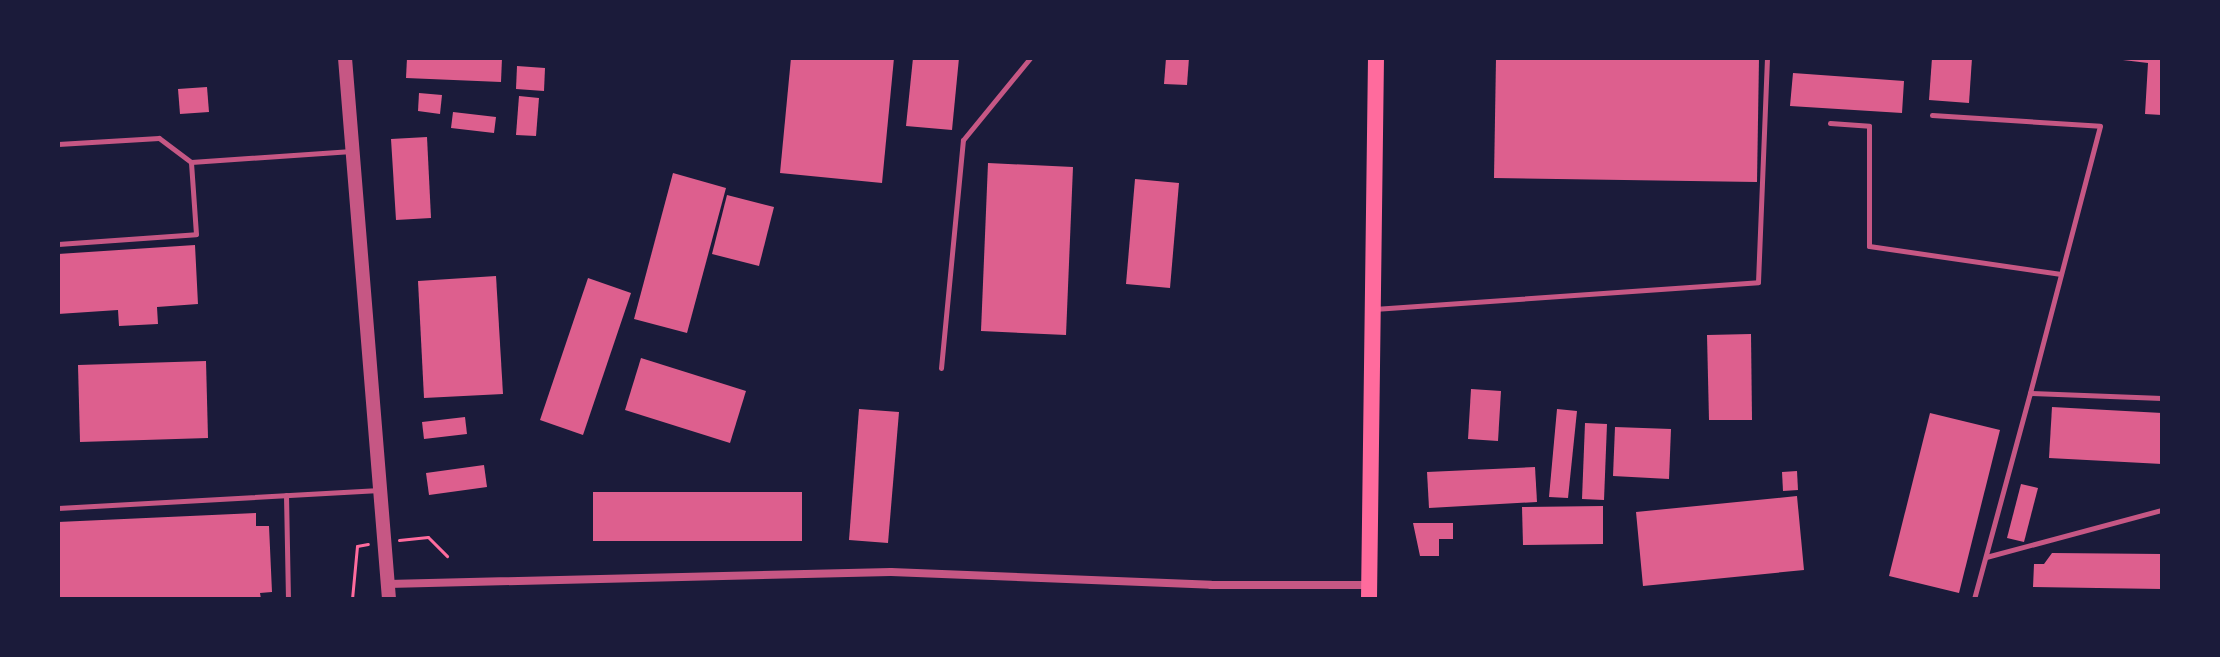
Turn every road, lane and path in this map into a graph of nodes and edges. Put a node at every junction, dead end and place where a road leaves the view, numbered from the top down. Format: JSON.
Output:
{"nodes":[{"id":1,"x":345,"y":58,"type":"edge"},
{"id":2,"x":1030,"y":58,"type":"edge"},
{"id":3,"x":1376,"y":58,"type":"edge"},
{"id":4,"x":1767,"y":58,"type":"edge"},
{"id":5,"x":1932,"y":115,"type":"dead end"},
{"id":6,"x":1830,"y":123,"type":"dead end"},
{"id":7,"x":58,"y":144,"type":"edge"},
{"id":8,"x":353,"y":151,"type":"junction"},
{"id":9,"x":191,"y":162,"type":"junction"},
{"id":10,"x":58,"y":244,"type":"edge"},
{"id":11,"x":2061,"y":274,"type":"junction"},
{"id":12,"x":1373,"y":309,"type":"junction"},
{"id":13,"x":941,"y":368,"type":"dead end"},
{"id":14,"x":2030,"y":393,"type":"junction"},
{"id":15,"x":2162,"y":398,"type":"edge"},
{"id":16,"x":380,"y":490,"type":"junction"},
{"id":17,"x":286,"y":495,"type":"junction"},
{"id":18,"x":58,"y":508,"type":"edge"},
{"id":19,"x":2162,"y":510,"type":"edge"},
{"id":20,"x":385,"y":542,"type":"junction"},
{"id":21,"x":447,"y":556,"type":"dead end"},
{"id":22,"x":1985,"y":557,"type":"junction"},
{"id":23,"x":389,"y":592,"type":"edge"},
{"id":24,"x":1369,"y":592,"type":"edge"},
{"id":25,"x":288,"y":599,"type":"edge"},
{"id":26,"x":352,"y":599,"type":"edge"},
{"id":27,"x":1974,"y":599,"type":"edge"}],
"edges":[{"from":1,"to":8,"type":"street"},
{"from":2,"to":13,"type":"lane"},
{"from":3,"to":12,"type":"main road"},
{"from":4,"to":12,"type":"lane"},
{"from":5,"to":11,"type":"lane"},
{"from":6,"to":11,"type":"lane"},
{"from":7,"to":9,"type":"lane"},
{"from":8,"to":9,"type":"lane"},
{"from":8,"to":16,"type":"street"},
{"from":9,"to":10,"type":"lane"},
{"from":11,"to":14,"type":"lane"},
{"from":12,"to":24,"type":"main road"},
{"from":14,"to":15,"type":"lane"},
{"from":14,"to":22,"type":"lane"},
{"from":16,"to":17,"type":"lane"},
{"from":16,"to":20,"type":"street"},
{"from":17,"to":18,"type":"lane"},
{"from":17,"to":25,"type":"lane"},
{"from":19,"to":22,"type":"lane"},
{"from":20,"to":21,"type":"path"},
{"from":20,"to":23,"type":"street"},
{"from":20,"to":26,"type":"path"},
{"from":22,"to":27,"type":"lane"},
{"from":23,"to":24,"type":"street"}]}
